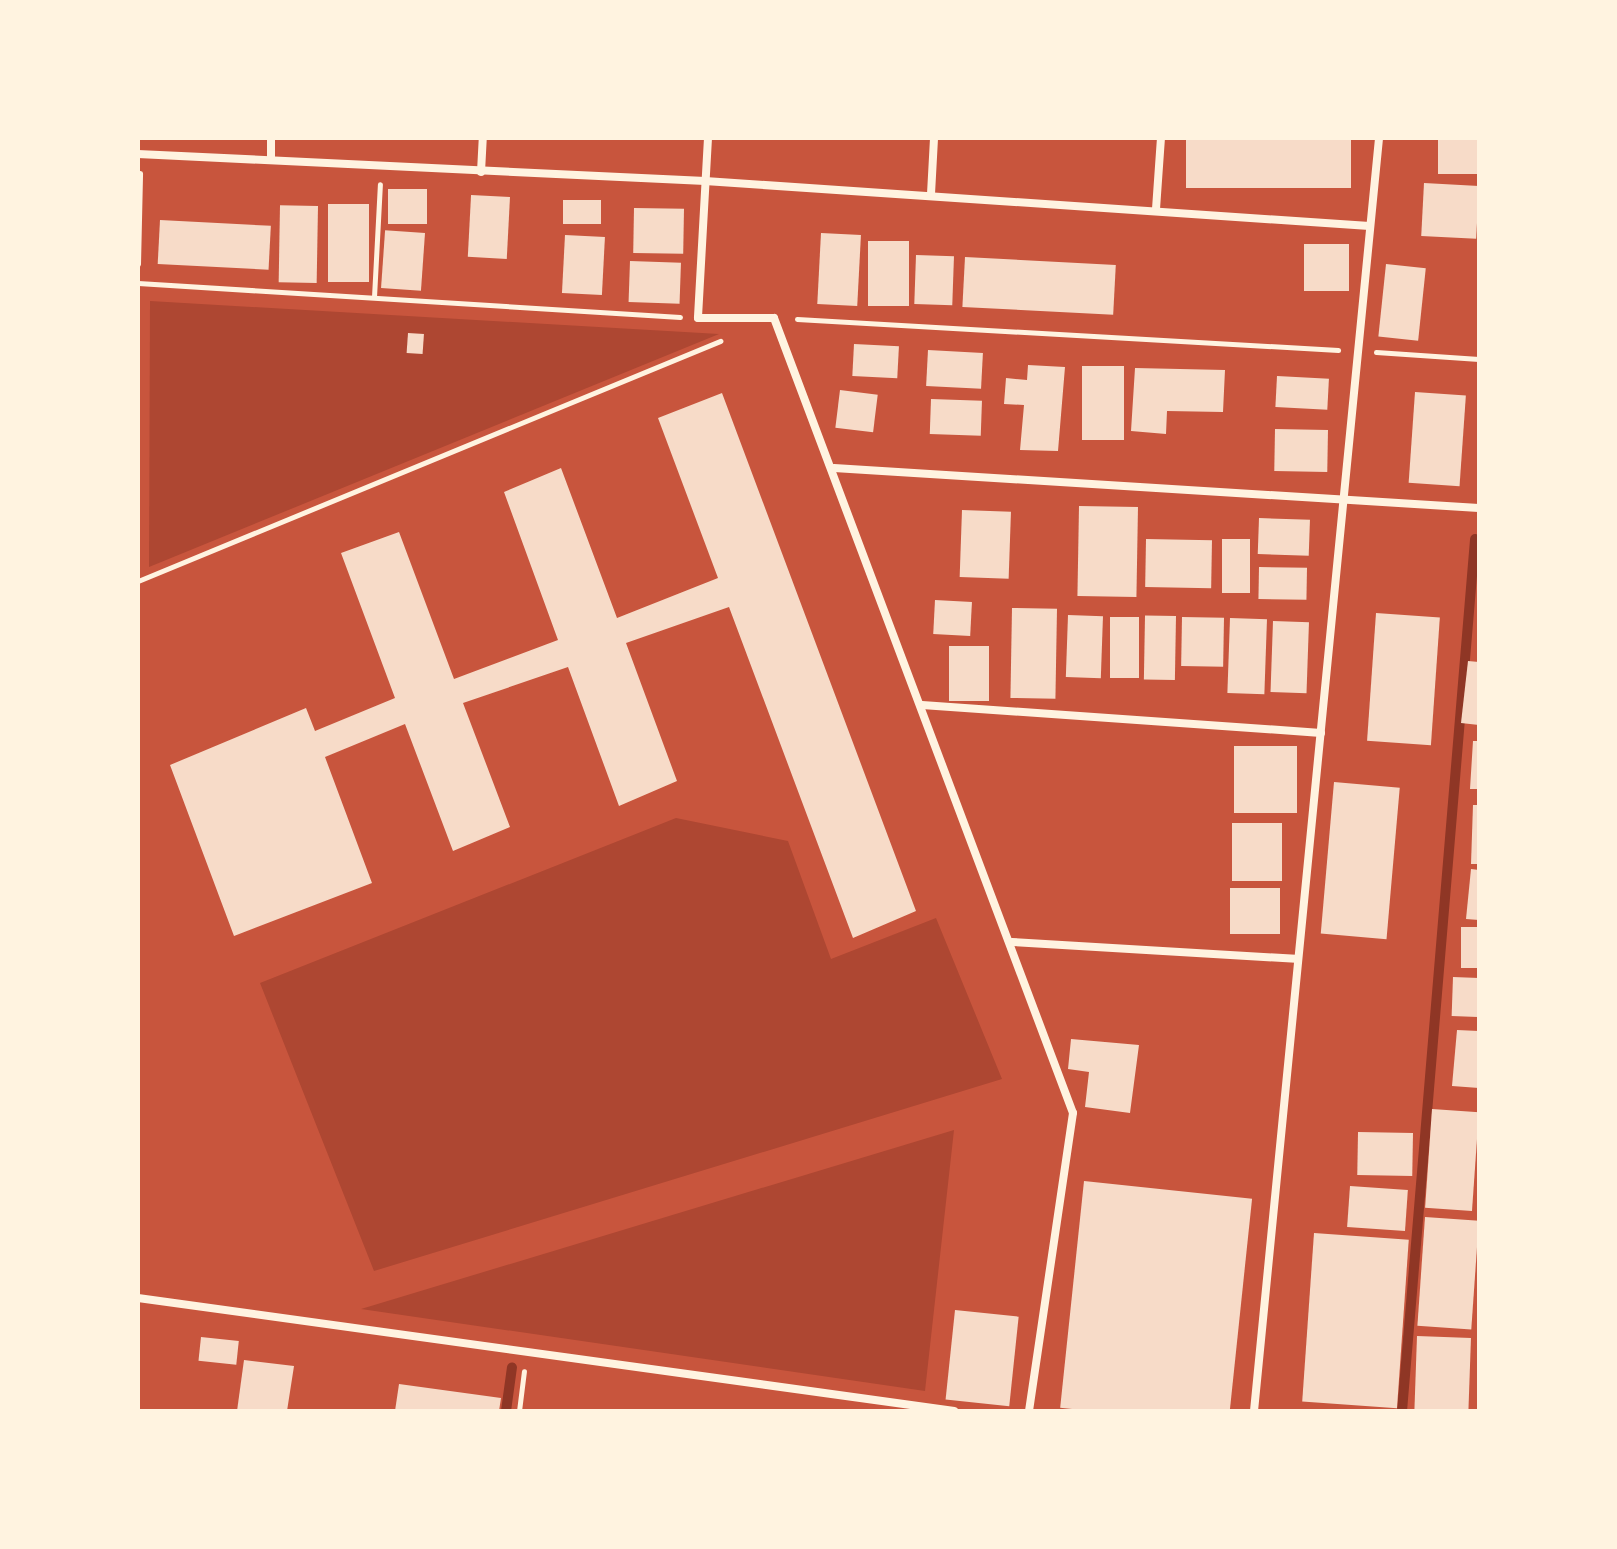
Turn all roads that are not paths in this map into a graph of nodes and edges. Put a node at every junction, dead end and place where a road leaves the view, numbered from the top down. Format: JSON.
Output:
{"nodes":[{"id":1,"x":271,"y":138,"type":"edge"},
{"id":2,"x":483,"y":138,"type":"edge"},
{"id":3,"x":708,"y":138,"type":"edge"},
{"id":4,"x":934,"y":138,"type":"edge"},
{"id":5,"x":1161,"y":138,"type":"edge"},
{"id":6,"x":1379,"y":138,"type":"edge"},
{"id":7,"x":140,"y":154,"type":"edge"},
{"id":8,"x":271,"y":158,"type":"junction"},
{"id":9,"x":481,"y":172,"type":"junction"},
{"id":10,"x":705,"y":181,"type":"junction"},
{"id":11,"x":931,"y":194,"type":"junction"},
{"id":12,"x":1156,"y":209,"type":"junction"},
{"id":13,"x":1369,"y":226,"type":"junction"},
{"id":14,"x":834,"y":468,"type":"junction"},
{"id":15,"x":1348,"y":499,"type":"junction"},
{"id":16,"x":1479,"y":508,"type":"edge"},
{"id":17,"x":922,"y":705,"type":"junction"},
{"id":18,"x":1321,"y":733,"type":"junction"},
{"id":19,"x":1012,"y":942,"type":"junction"},
{"id":20,"x":1295,"y":959,"type":"junction"},
{"id":21,"x":138,"y":1298,"type":"edge"},
{"id":22,"x":954,"y":1411,"type":"edge"},
{"id":23,"x":1029,"y":1411,"type":"edge"},
{"id":24,"x":1254,"y":1411,"type":"edge"}],
"edges":[{"from":1,"to":8,"type":"street"},
{"from":2,"to":9,"type":"street"},
{"from":3,"to":10,"type":"street"},
{"from":4,"to":11,"type":"street"},
{"from":5,"to":12,"type":"street"},
{"from":6,"to":13,"type":"street"},
{"from":7,"to":8,"type":"street"},
{"from":8,"to":9,"type":"street"},
{"from":9,"to":10,"type":"street"},
{"from":10,"to":11,"type":"street"},
{"from":10,"to":14,"type":"street"},
{"from":11,"to":12,"type":"street"},
{"from":12,"to":13,"type":"street"},
{"from":13,"to":15,"type":"street"},
{"from":14,"to":15,"type":"street"},
{"from":14,"to":17,"type":"street"},
{"from":15,"to":16,"type":"street"},
{"from":15,"to":18,"type":"street"},
{"from":17,"to":18,"type":"street"},
{"from":17,"to":19,"type":"street"},
{"from":18,"to":20,"type":"street"},
{"from":19,"to":20,"type":"street"},
{"from":19,"to":23,"type":"street"},
{"from":20,"to":24,"type":"street"},
{"from":21,"to":22,"type":"street"}]}
